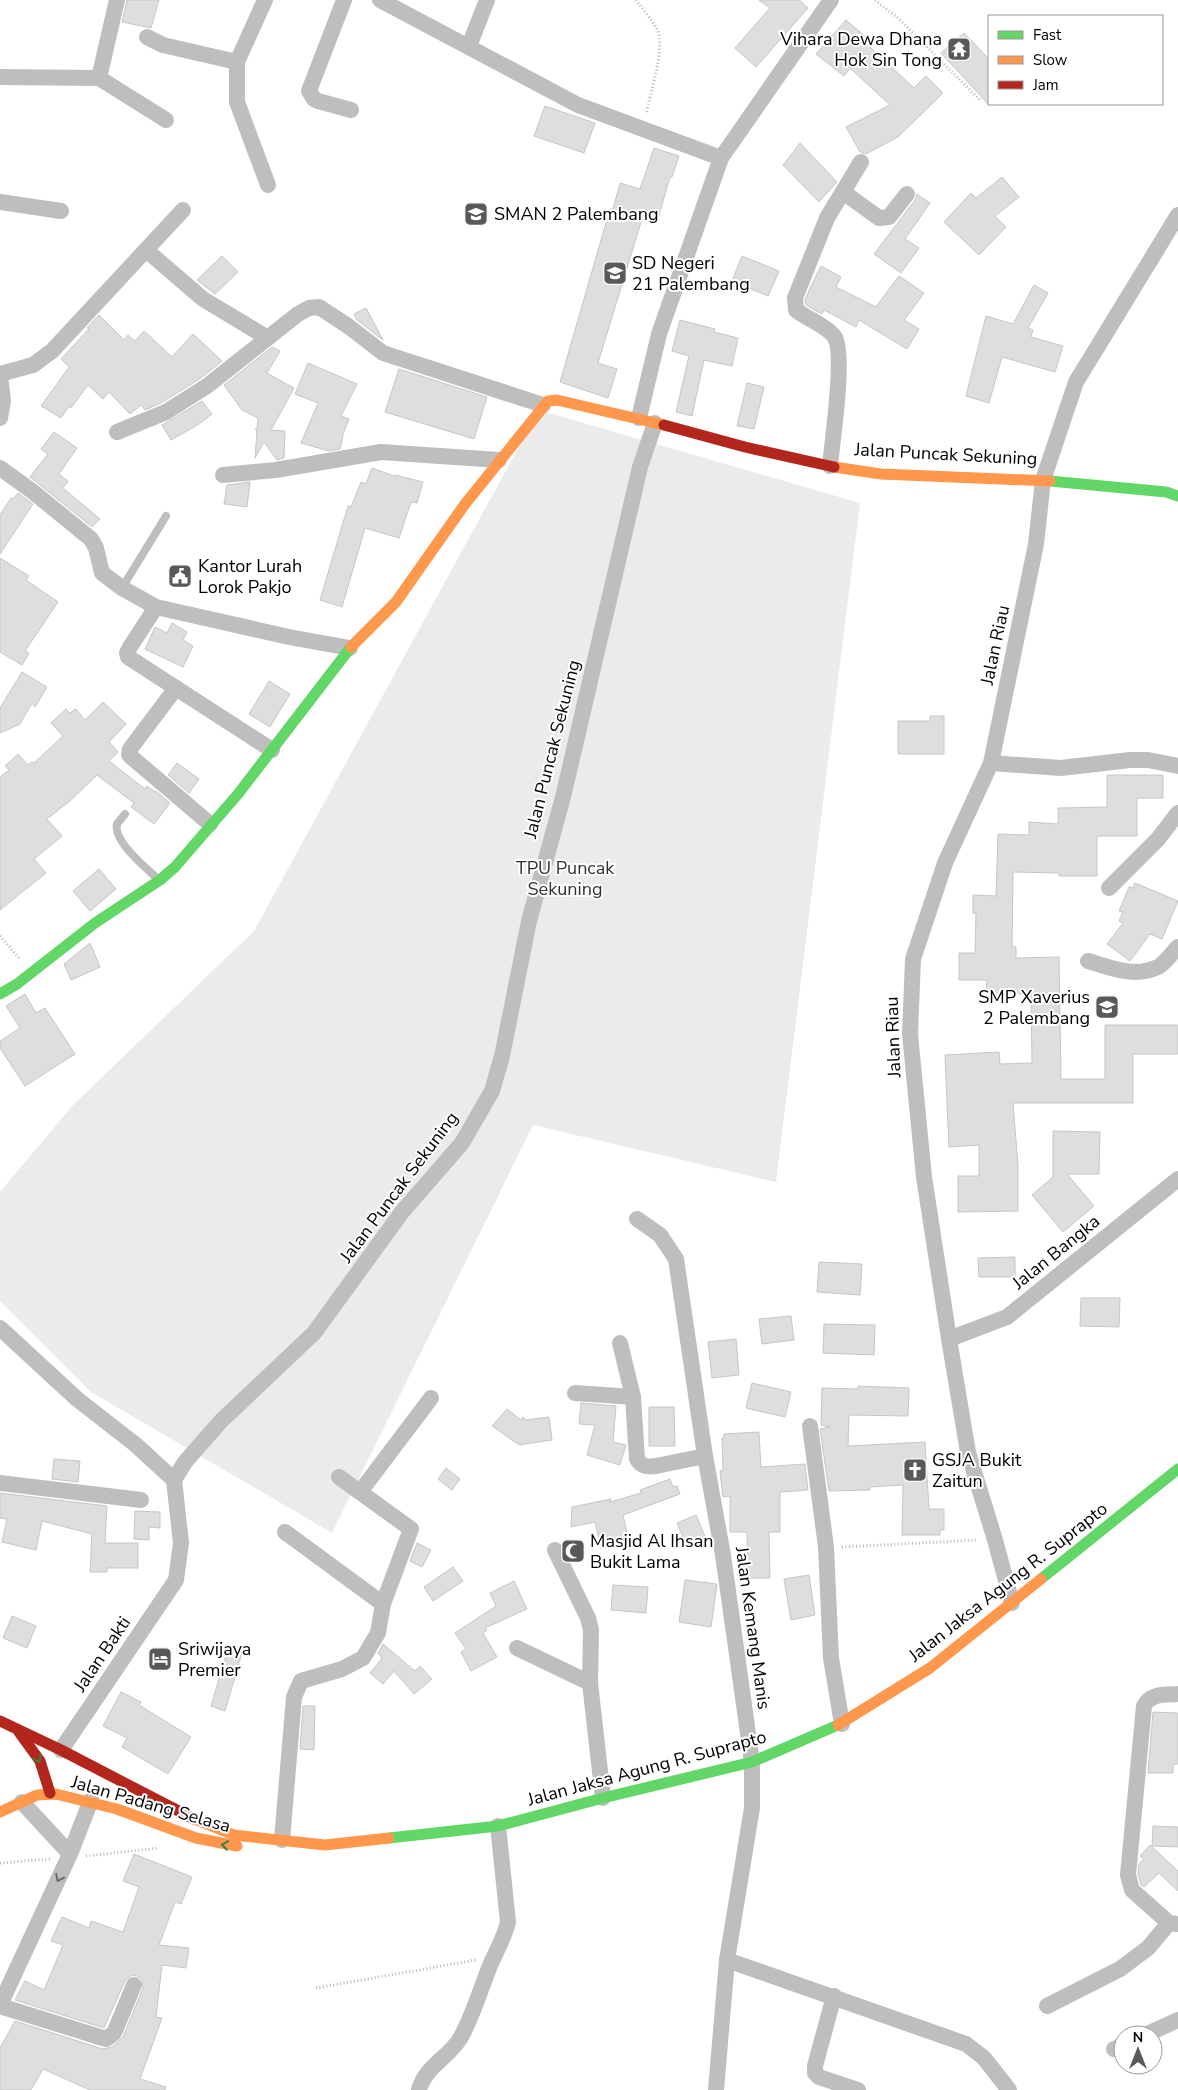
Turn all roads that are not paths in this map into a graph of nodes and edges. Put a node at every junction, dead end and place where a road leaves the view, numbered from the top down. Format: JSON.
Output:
{"nodes":[{"id":1,"x":117,"y":0,"type":"edge"},
{"id":2,"x":266,"y":0,"type":"edge"},
{"id":3,"x":344,"y":0,"type":"edge"},
{"id":4,"x":380,"y":0,"type":"edge"},
{"id":5,"x":487,"y":0,"type":"edge"},
{"id":6,"x":832,"y":0,"type":"edge"},
{"id":7,"x":147,"y":38,"type":"dead end"},
{"id":8,"x":469,"y":46,"type":"junction"},
{"id":9,"x":237,"y":62,"type":"junction"},
{"id":10,"x":0,"y":77,"type":"edge"},
{"id":11,"x":99,"y":78,"type":"junction"},
{"id":12,"x":351,"y":110,"type":"dead end"},
{"id":13,"x":166,"y":120,"type":"dead end"},
{"id":14,"x":721,"y":158,"type":"junction"},
{"id":15,"x":861,"y":162,"type":"dead end"},
{"id":16,"x":268,"y":185,"type":"dead end"},
{"id":17,"x":843,"y":192,"type":"junction"},
{"id":18,"x":907,"y":194,"type":"dead end"},
{"id":19,"x":0,"y":202,"type":"edge"},
{"id":20,"x":183,"y":210,"type":"dead end"},
{"id":21,"x":60,"y":211,"type":"dead end"},
{"id":22,"x":1178,"y":215,"type":"edge"},
{"id":23,"x":146,"y":250,"type":"junction"},
{"id":24,"x":268,"y":338,"type":"junction"},
{"id":25,"x":0,"y":375,"type":"edge"},
{"id":26,"x":550,"y":402,"type":"junction"},
{"id":27,"x":0,"y":418,"type":"edge"},
{"id":28,"x":638,"y":418,"type":"junction"},
{"id":29,"x":655,"y":423,"type":"junction"},
{"id":30,"x":117,"y":432,"type":"dead end"},
{"id":31,"x":499,"y":460,"type":"junction"},
{"id":32,"x":830,"y":466,"type":"junction"},
{"id":33,"x":0,"y":468,"type":"edge"},
{"id":34,"x":223,"y":475,"type":"dead end"},
{"id":35,"x":1043,"y":480,"type":"junction"},
{"id":36,"x":1178,"y":496,"type":"edge"},
{"id":37,"x":166,"y":516,"type":"dead end"},
{"id":38,"x":122,"y":588,"type":"junction"},
{"id":39,"x":156,"y":607,"type":"junction"},
{"id":40,"x":350,"y":648,"type":"junction"},
{"id":41,"x":176,"y":688,"type":"junction"},
{"id":42,"x":272,"y":750,"type":"junction"},
{"id":43,"x":991,"y":763,"type":"junction"},
{"id":44,"x":1178,"y":766,"type":"edge"},
{"id":45,"x":1178,"y":813,"type":"edge"},
{"id":46,"x":125,"y":814,"type":"dead end"},
{"id":47,"x":210,"y":824,"type":"junction"},
{"id":48,"x":160,"y":880,"type":"junction"},
{"id":49,"x":1109,"y":888,"type":"dead end"},
{"id":50,"x":1178,"y":947,"type":"edge"},
{"id":51,"x":1088,"y":961,"type":"dead end"},
{"id":52,"x":0,"y":994,"type":"edge"},
{"id":53,"x":1178,"y":1179,"type":"edge"},
{"id":54,"x":637,"y":1218,"type":"dead end"},
{"id":55,"x":0,"y":1328,"type":"edge"},
{"id":56,"x":949,"y":1339,"type":"junction"},
{"id":57,"x":620,"y":1343,"type":"dead end"},
{"id":58,"x":575,"y":1393,"type":"dead end"},
{"id":59,"x":633,"y":1397,"type":"junction"},
{"id":60,"x":431,"y":1398,"type":"dead end"},
{"id":61,"x":810,"y":1426,"type":"dead end"},
{"id":62,"x":705,"y":1456,"type":"junction"},
{"id":63,"x":1178,"y":1469,"type":"edge"},
{"id":64,"x":339,"y":1477,"type":"dead end"},
{"id":65,"x":174,"y":1480,"type":"junction"},
{"id":66,"x":0,"y":1483,"type":"edge"},
{"id":67,"x":360,"y":1492,"type":"junction"},
{"id":68,"x":141,"y":1500,"type":"dead end"},
{"id":69,"x":285,"y":1532,"type":"dead end"},
{"id":70,"x":556,"y":1550,"type":"dead end"},
{"id":71,"x":1012,"y":1603,"type":"junction"},
{"id":72,"x":383,"y":1604,"type":"junction"},
{"id":73,"x":516,"y":1648,"type":"dead end"},
{"id":74,"x":590,"y":1683,"type":"junction"},
{"id":75,"x":1178,"y":1694,"type":"edge"},
{"id":76,"x":0,"y":1721,"type":"edge"},
{"id":77,"x":842,"y":1724,"type":"junction"},
{"id":78,"x":16,"y":1730,"type":"junction"},
{"id":79,"x":61,"y":1750,"type":"junction"},
{"id":80,"x":752,"y":1762,"type":"junction"},
{"id":81,"x":50,"y":1793,"type":"junction"},
{"id":82,"x":603,"y":1798,"type":"junction"},
{"id":83,"x":91,"y":1800,"type":"junction"},
{"id":84,"x":22,"y":1802,"type":"junction"},
{"id":85,"x":0,"y":1812,"type":"edge"},
{"id":86,"x":498,"y":1826,"type":"junction"},
{"id":87,"x":282,"y":1840,"type":"junction"},
{"id":88,"x":325,"y":1845,"type":"junction"},
{"id":89,"x":70,"y":1854,"type":"junction"},
{"id":90,"x":1174,"y":1923,"type":"edge"},
{"id":91,"x":727,"y":1960,"type":"junction"},
{"id":92,"x":134,"y":1985,"type":"dead end"},
{"id":93,"x":834,"y":1996,"type":"junction"},
{"id":94,"x":0,"y":2005,"type":"edge"},
{"id":95,"x":1046,"y":2006,"type":"dead end"},
{"id":96,"x":1178,"y":2020,"type":"edge"},
{"id":97,"x":1163,"y":2027,"type":"edge"},
{"id":98,"x":1001,"y":2087,"type":"edge"},
{"id":99,"x":419,"y":2090,"type":"edge"},
{"id":100,"x":716,"y":2090,"type":"edge"},
{"id":101,"x":858,"y":2090,"type":"edge"}],
"edges":[{"from":1,"to":11,"type":"street"},
{"from":2,"to":9,"type":"street"},
{"from":3,"to":12,"type":"street"},
{"from":4,"to":8,"type":"street"},
{"from":5,"to":8,"type":"street"},
{"from":6,"to":14,"type":"street"},
{"from":7,"to":9,"type":"street"},
{"from":8,"to":14,"type":"street"},
{"from":9,"to":16,"type":"street"},
{"from":10,"to":11,"type":"street"},
{"from":11,"to":13,"type":"street"},
{"from":14,"to":28,"type":"street"},
{"from":15,"to":17,"type":"street"},
{"from":17,"to":18,"type":"street"},
{"from":17,"to":32,"type":"street"},
{"from":19,"to":21,"type":"street"},
{"from":20,"to":23,"type":"street"},
{"from":22,"to":35,"type":"street","name":"Jalan Riau"},
{"from":23,"to":24,"type":"street"},
{"from":23,"to":25,"type":"street"},
{"from":24,"to":26,"type":"street"},
{"from":24,"to":30,"type":"street"},
{"from":25,"to":27,"type":"street"},
{"from":26,"to":28,"type":"street","name":"Jalan Puncak Sekuning"},
{"from":26,"to":31,"type":"street"},
{"from":28,"to":29,"type":"street","name":"Jalan Puncak Sekuning"},
{"from":29,"to":32,"type":"street","name":"Jalan Puncak Sekuning"},
{"from":29,"to":65,"type":"street","name":"Jalan Puncak Sekuning"},
{"from":31,"to":34,"type":"street"},
{"from":31,"to":40,"type":"street"},
{"from":32,"to":35,"type":"street","name":"Jalan Puncak Sekuning"},
{"from":33,"to":38,"type":"street"},
{"from":35,"to":36,"type":"street","name":"Jalan Puncak Sekuning"},
{"from":35,"to":43,"type":"street","name":"Jalan Riau"},
{"from":37,"to":38,"type":"lane"},
{"from":38,"to":39,"type":"street"},
{"from":39,"to":40,"type":"street"},
{"from":39,"to":41,"type":"street"},
{"from":40,"to":42,"type":"street"},
{"from":41,"to":42,"type":"street"},
{"from":41,"to":47,"type":"street"},
{"from":42,"to":47,"type":"street"},
{"from":43,"to":44,"type":"street"},
{"from":43,"to":56,"type":"street","name":"Jalan Riau"},
{"from":45,"to":49,"type":"street"},
{"from":46,"to":48,"type":"lane"},
{"from":47,"to":48,"type":"street"},
{"from":48,"to":52,"type":"street"},
{"from":50,"to":51,"type":"street"},
{"from":53,"to":56,"type":"street","name":"Jalan Bangka"},
{"from":54,"to":62,"type":"street","name":"Jalan Kemang Manis"},
{"from":55,"to":65,"type":"street"},
{"from":56,"to":71,"type":"street","name":"Jalan Riau"},
{"from":57,"to":59,"type":"street"},
{"from":58,"to":59,"type":"street"},
{"from":59,"to":62,"type":"street"},
{"from":60,"to":67,"type":"street"},
{"from":61,"to":77,"type":"street"},
{"from":62,"to":80,"type":"street","name":"Jalan Kemang Manis"},
{"from":63,"to":71,"type":"street","name":"Jalan Jaksa Agung R. Suprapto"},
{"from":64,"to":67,"type":"street"},
{"from":65,"to":79,"type":"street","name":"Jalan Bakti"},
{"from":66,"to":68,"type":"street"},
{"from":67,"to":72,"type":"street"},
{"from":69,"to":72,"type":"street"},
{"from":70,"to":74,"type":"street"},
{"from":71,"to":77,"type":"street","name":"Jalan Jaksa Agung R. Suprapto"},
{"from":72,"to":87,"type":"street"},
{"from":73,"to":74,"type":"street"},
{"from":74,"to":82,"type":"street"},
{"from":75,"to":90,"type":"street"},
{"from":76,"to":78,"type":"street","name":"Jalan Jaksa Agung R. Suprapto"},
{"from":77,"to":80,"type":"street","name":"Jalan Jaksa Agung R. Suprapto"},
{"from":78,"to":79,"type":"street","name":"Jalan Jaksa Agung R. Suprapto"},
{"from":78,"to":81,"type":"street","one_way":true},
{"from":79,"to":87,"type":"street","name":"Jalan Jaksa Agung R. Suprapto"},
{"from":80,"to":82,"type":"street","name":"Jalan Jaksa Agung R. Suprapto"},
{"from":80,"to":91,"type":"street","name":"Jalan Kemang Manis"},
{"from":81,"to":83,"type":"street","name":"Jalan Padang Selasa"},
{"from":81,"to":84,"type":"street","name":"Jalan Padang Selasa"},
{"from":82,"to":86,"type":"street","name":"Jalan Jaksa Agung R. Suprapto"},
{"from":88,"to":83,"type":"street","name":"Jalan Padang Selasa","one_way":true},
{"from":83,"to":89,"type":"street"},
{"from":84,"to":85,"type":"street","name":"Jalan Padang Selasa"},
{"from":84,"to":89,"type":"street"},
{"from":86,"to":88,"type":"street","name":"Jalan Jaksa Agung R. Suprapto"},
{"from":86,"to":99,"type":"street"},
{"from":87,"to":88,"type":"street","name":"Jalan Jaksa Agung R. Suprapto"},
{"from":89,"to":94,"type":"street","one_way":true},
{"from":90,"to":95,"type":"street"},
{"from":91,"to":93,"type":"street"},
{"from":91,"to":100,"type":"street","name":"Jalan Kemang Manis"},
{"from":92,"to":94,"type":"street"},
{"from":93,"to":98,"type":"street"},
{"from":93,"to":101,"type":"street"},
{"from":96,"to":97,"type":"street"}]}
